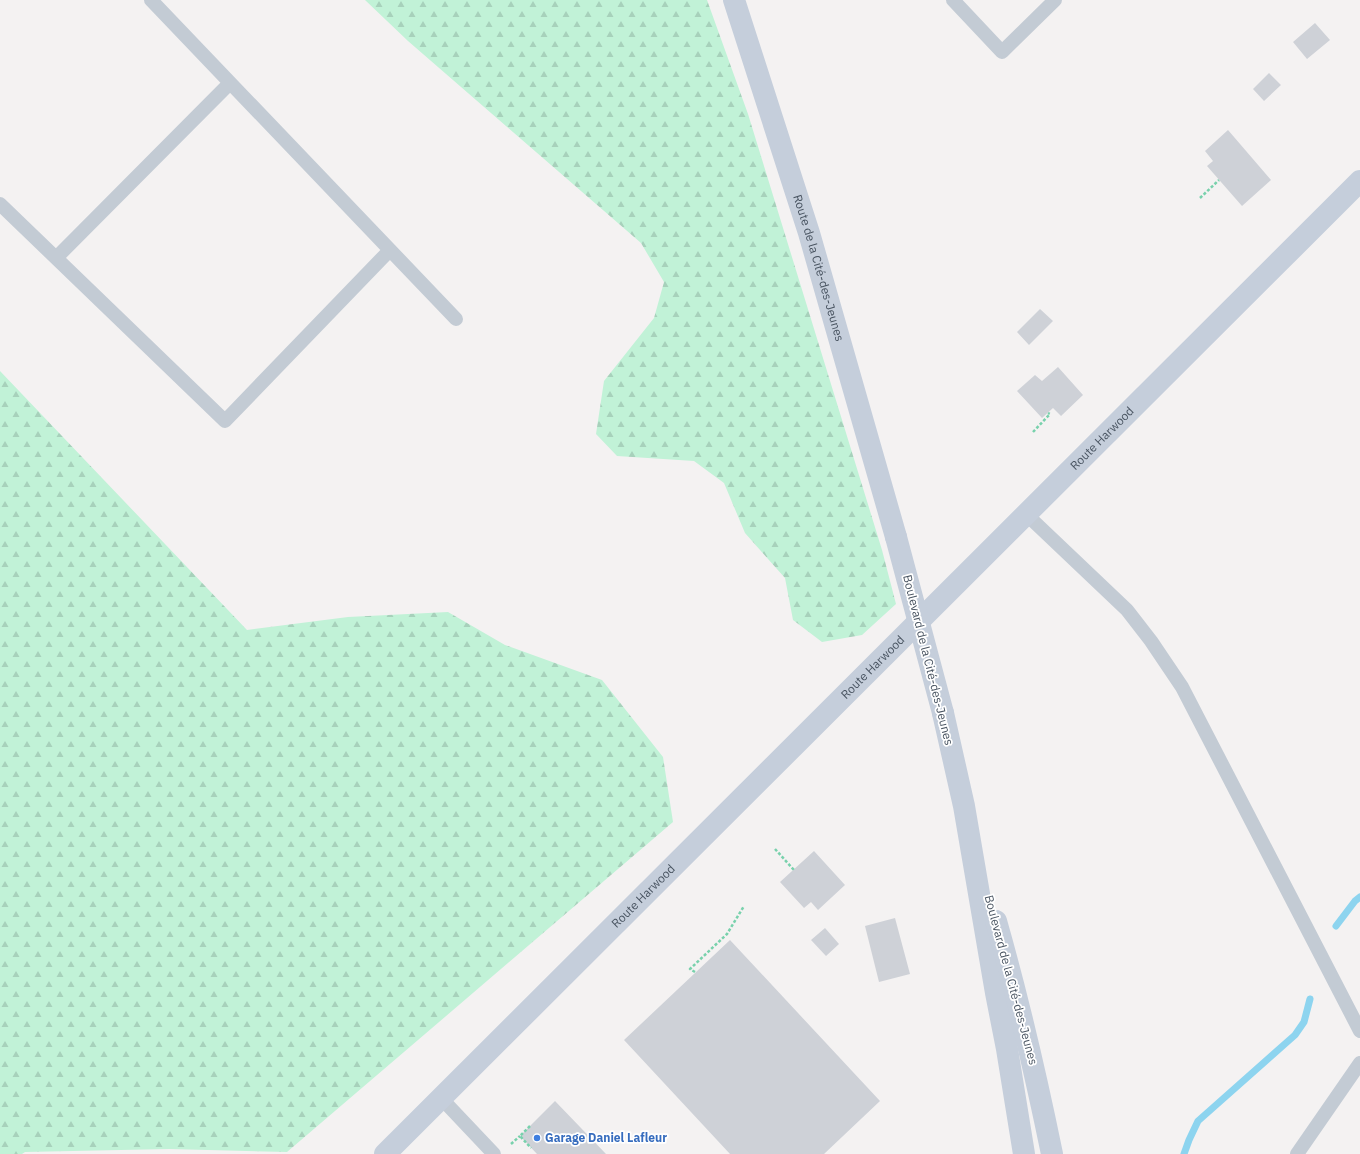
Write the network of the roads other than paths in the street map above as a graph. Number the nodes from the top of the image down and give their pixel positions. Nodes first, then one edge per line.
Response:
1 (151, 0) edge
2 (734, 0) edge
3 (953, 0) edge
4 (1055, 0) edge
5 (230, 83) junction
6 (1360, 181) edge
7 (0, 204) edge
8 (390, 250) junction
9 (56, 258) junction
10 (456, 319) dead end
11 (1027, 515) junction
12 (896, 537) joint
13 (964, 806) junction
14 (1360, 1031) edge
15 (1360, 1063) edge
16 (441, 1098) junction
17 (395, 1151) edge
18 (494, 1154) edge
19 (1024, 1154) edge
20 (1052, 1154) edge
21 (1297, 1154) edge

1 - 5 lane
2 - 12 main road, Route de la Cité-des-Jeunes
3 - 4 lane
5 - 8 lane
5 - 9 lane
6 - 11 main road, Route Harwood
7 - 9 lane
8 - 9 lane
8 - 10 lane
11 - 14 lane
11 - 16 main road, Route Harwood
12 - 13 main road, Boulevard de la Cité-des-Jeunes, bridge
13 - 19 main road, Boulevard de la Cité-des-Jeunes
13 - 20 main road, Boulevard de la Cité-des-Jeunes
15 - 21 lane
16 - 17 main road, Route Harwood
16 - 18 lane

